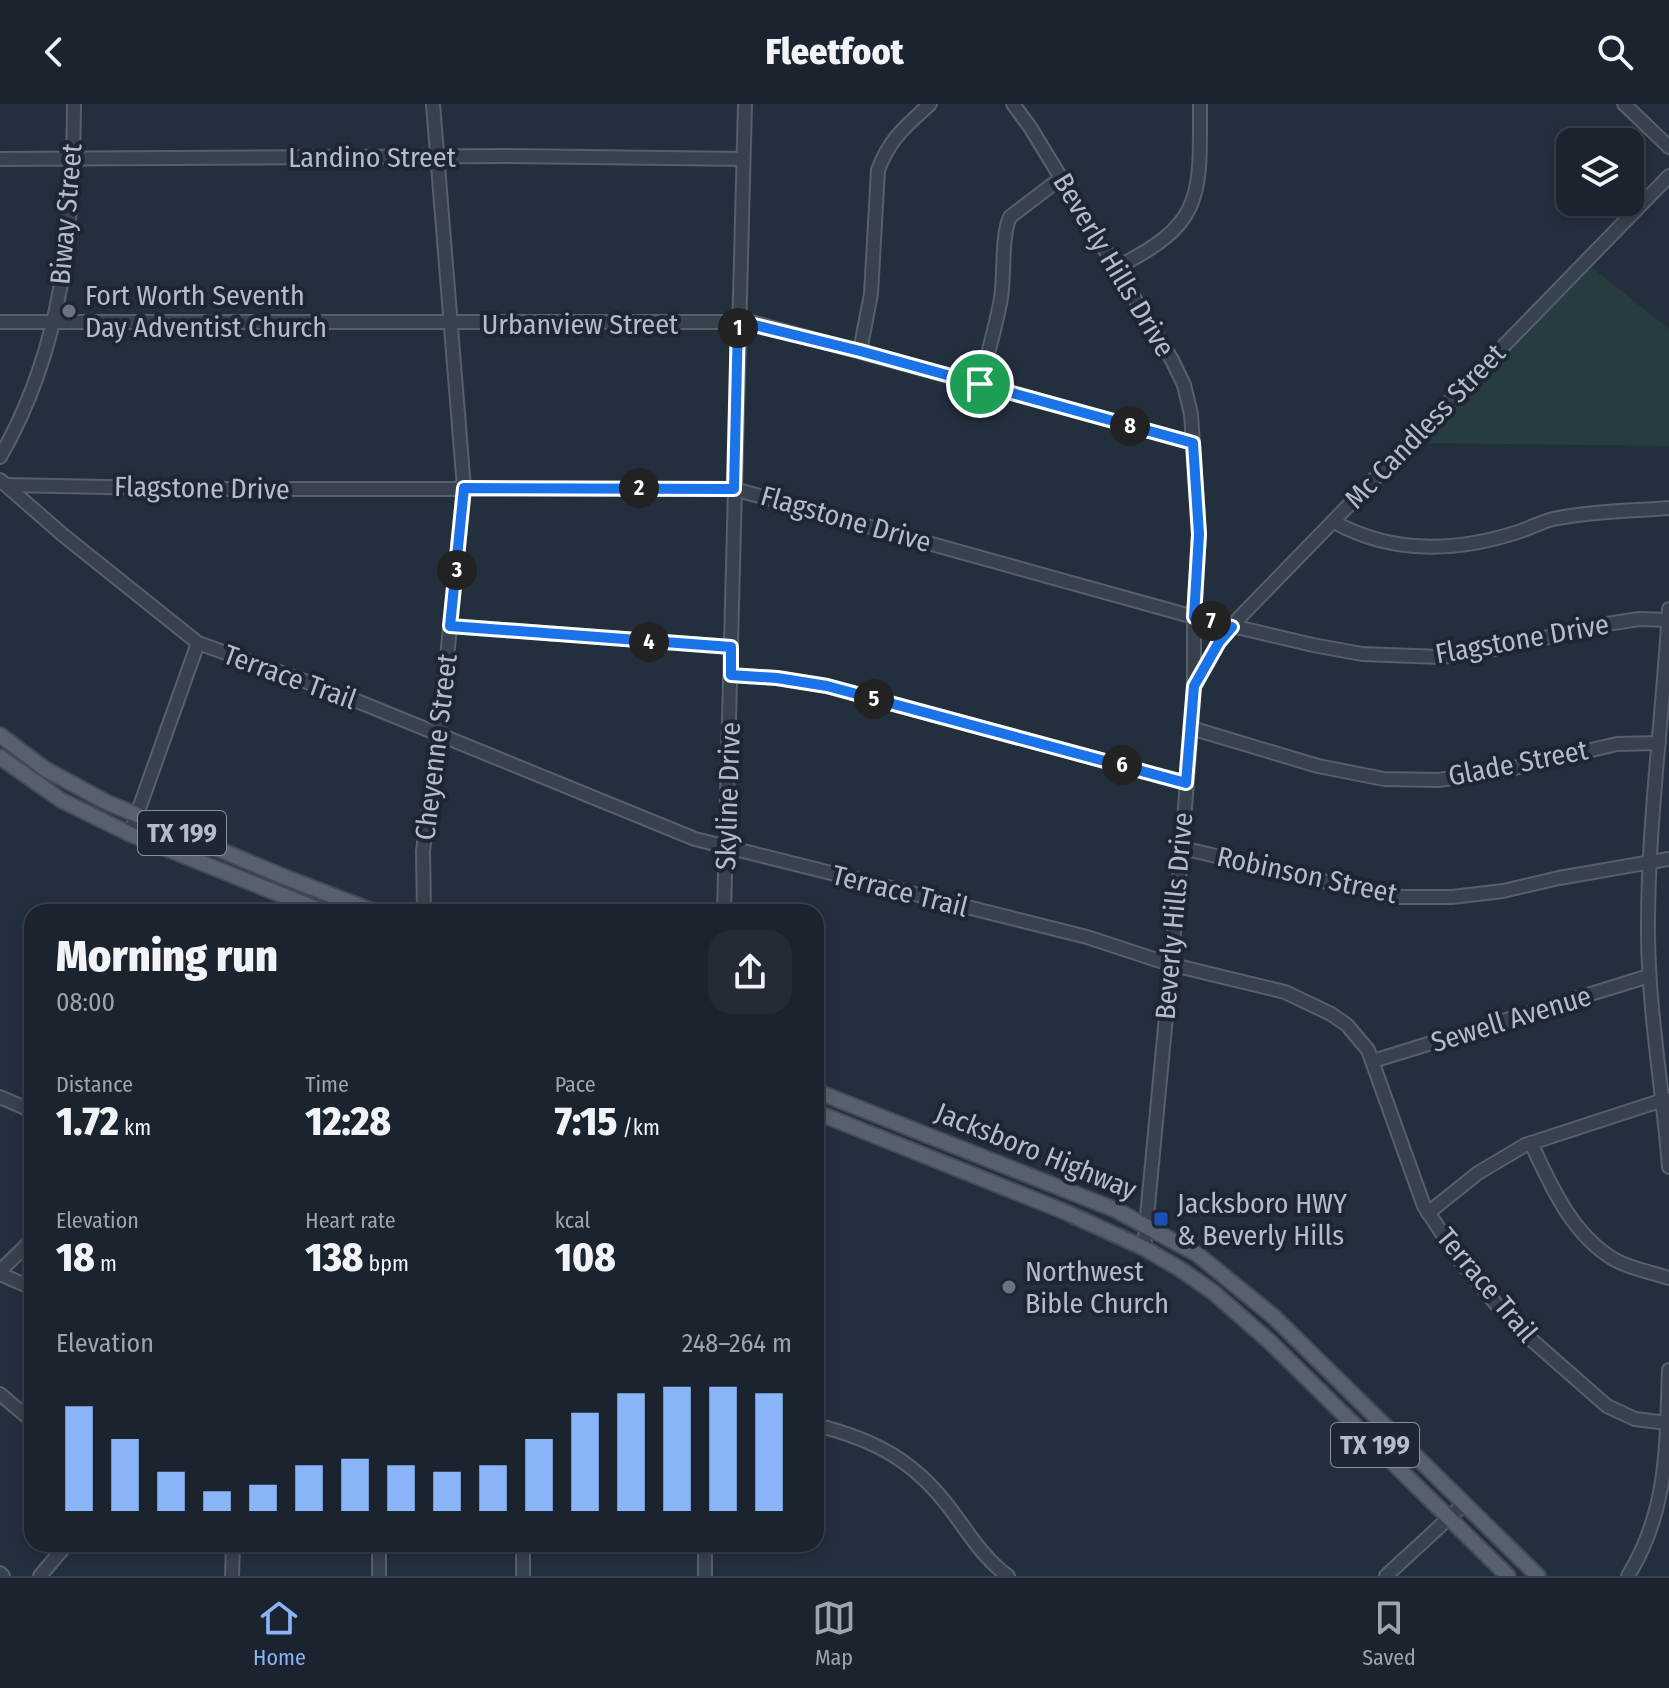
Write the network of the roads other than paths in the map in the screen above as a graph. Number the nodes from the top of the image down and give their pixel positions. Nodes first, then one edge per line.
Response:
1 (74, 104) edge
2 (433, 104) edge
3 (745, 104) edge
4 (930, 104) edge
5 (1013, 104) edge
6 (1200, 104) edge
7 (1624, 104) edge
8 (1669, 147) edge
9 (438, 157) junction
10 (0, 159) edge
11 (74, 159) junction
12 (743, 159) junction
13 (1669, 176) edge
14 (1061, 178) junction
15 (1115, 268) junction
16 (738, 321) junction
17 (0, 322) edge
18 (53, 323) junction
19 (451, 324) junction
20 (860, 351) junction
21 (980, 384) junction
22 (1193, 443) junction
23 (0, 457) edge
24 (3, 482) edge
25 (464, 488) junction
26 (734, 489) junction
27 (1669, 508) edge
28 (1334, 522) junction
29 (1669, 609) edge
30 (1194, 617) junction
31 (1669, 620) edge
32 (450, 626) junction
33 (1232, 627) junction
34 (198, 643) junction
35 (731, 647) junction
36 (731, 675) junction
37 (1194, 686) junction
38 (1191, 728) junction
39 (438, 734) junction
40 (0, 735) edge
41 (1659, 743) junction
42 (0, 757) edge
43 (1186, 783) junction
44 (140, 808) junction
45 (130, 834) junction
46 (727, 847) junction
47 (1182, 848) junction
48 (1669, 859) edge
49 (1651, 860) junction
50 (303, 884) junction
51 (297, 901) junction
52 (304, 904) edge
53 (354, 904) edge
54 (424, 904) edge
55 (724, 904) edge
56 (1169, 964) junction
57 (1649, 976) junction
58 (1373, 1061) junction
59 (824, 1094) edge
60 (0, 1097) edge
61 (1665, 1099) edge
62 (24, 1108) edge
63 (824, 1115) edge
64 (945, 1141) junction
65 (1531, 1143) junction
66 (936, 1161) junction
67 (1669, 1167) edge
68 (1428, 1213) junction
69 (1148, 1225) junction
70 (24, 1248) edge
71 (1144, 1248) junction
72 (0, 1273) edge
73 (1669, 1278) edge
74 (24, 1284) edge
75 (1669, 1370) edge
76 (0, 1394) edge
77 (24, 1414) edge
78 (1667, 1423) junction
79 (824, 1427) edge
80 (1464, 1504) junction
81 (1449, 1518) junction
82 (60, 1552) edge
83 (233, 1552) edge
84 (379, 1552) edge
85 (523, 1552) edge
86 (705, 1552) edge
87 (40, 1576) edge
88 (232, 1576) edge
89 (379, 1576) edge
90 (523, 1576) edge
91 (705, 1576) edge
92 (1008, 1576) edge
93 (1386, 1576) edge
94 (1508, 1576) edge
95 (1538, 1576) edge
96 (1628, 1576) edge

1 - 11 street, Biway Street
2 - 9 street, Cheyenne Street
3 - 12 street, Skyline Drive
4 - 20 street
5 - 14 street, Beverly Hills Drive
6 - 15 street
7 - 8 street
9 - 11 street, Landino Street
9 - 12 street, Landino Street
9 - 19 street, Cheyenne Street
10 - 11 street, Landino Street
11 - 18 street, Biway Street
12 - 16 street, Skyline Drive
13 - 28 street, Mc Candless Street
14 - 15 street, Beverly Hills Drive
14 - 21 street
15 - 22 street, Beverly Hills Drive
16 - 19 street, Urbanview Street
16 - 20 street, Urbanview Street
16 - 26 street, Skyline Drive
17 - 18 street, Urbanview Street
18 - 19 street, Urbanview Street
18 - 23 street, Biway Street
19 - 25 street, Cheyenne Street
20 - 21 street, Urbanview Street
21 - 22 street, Urbanview Street
22 - 30 street, Beverly Hills Drive
24 - 25 street, Flagstone Drive
24 - 34 street, Terrace Trail
25 - 26 street, Flagstone Drive
25 - 32 street, Cheyenne Street
26 - 30 street, Flagstone Drive
26 - 35 street, Skyline Drive
27 - 28 street
28 - 33 street, Mc Candless Street
29 - 31 street
30 - 33 street, Flagstone Drive
30 - 37 street, Beverly Hills Drive
31 - 33 street, Flagstone Drive
31 - 41 street
32 - 35 street
32 - 39 street, Cheyenne Street
33 - 37 street, Mc Candless Street
34 - 39 street, Terrace Trail
34 - 44 street
35 - 36 street, Skyline Drive
36 - 43 street
36 - 46 street, Skyline Drive
37 - 38 street, Beverly Hills Drive
38 - 41 street, Glade Street
38 - 43 street, Beverly Hills Drive
39 - 46 street, Terrace Trail
39 - 54 street, Cheyenne Street
40 - 44 main road, TX 199
41 - 49 street
42 - 45 main road, TX 199
43 - 47 street, Beverly Hills Drive
44 - 45 street
44 - 50 main road, TX 199
45 - 51 main road, TX 199
46 - 55 street, Skyline Drive
46 - 56 street, Terrace Trail
47 - 49 street, Robinson Street
47 - 56 street, Beverly Hills Drive
48 - 49 street, Robinson Street
49 - 57 street
50 - 51 main road
50 - 53 main road, TX 199
51 - 52 main road, TX 199
56 - 58 street, Terrace Trail
56 - 69 street, Beverly Hills Drive
57 - 58 street, Sewell Avenue
57 - 61 street
58 - 68 street, Terrace Trail
59 - 64 main road, Jacksboro Highway / TX 199
60 - 62 street
61 - 65 street
61 - 67 street
63 - 66 main road, Jacksboro Highway / TX 199
64 - 66 main road
64 - 69 main road, Jacksboro Highway / TX 199
65 - 68 street
65 - 73 street
66 - 71 main road, Jacksboro Highway / TX 199
68 - 78 street, Terrace Trail
69 - 71 street, Beverly Hills Drive
69 - 80 main road, Jacksboro Highway / TX 199
70 - 72 street
71 - 81 main road, Jacksboro Highway / TX 199
72 - 74 street
75 - 78 street
76 - 77 street
78 - 96 street
79 - 92 street
80 - 81 street
80 - 95 main road, Jacksboro Highway / TX 199
81 - 93 street
81 - 94 main road, Jacksboro Highway / TX 199
82 - 87 street
83 - 88 street
84 - 89 street
85 - 90 street
86 - 91 street

